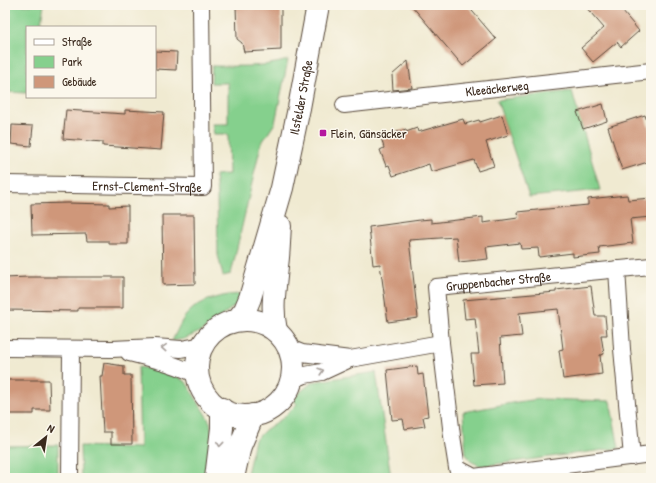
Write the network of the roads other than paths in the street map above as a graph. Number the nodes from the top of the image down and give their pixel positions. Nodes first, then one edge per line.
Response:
1 (201, 5) edge
2 (318, 5) edge
3 (651, 72) edge
4 (344, 105) dead end
5 (5, 184) edge
6 (282, 188) junction
7 (651, 266) edge
8 (616, 270) junction
9 (238, 320) junction
10 (276, 331) junction
11 (441, 343) junction
12 (203, 346) junction
13 (5, 348) edge
14 (289, 348) junction
15 (71, 349) junction
16 (112, 349) junction
17 (350, 359) junction
18 (198, 376) junction
19 (292, 381) junction
20 (222, 409) junction
21 (253, 415) junction
22 (651, 454) edge
23 (632, 457) junction
24 (70, 478) edge
25 (216, 478) edge
26 (232, 478) edge

1 - 5 street, Ernst-Clement-Straße
2 - 6 main road, Ilsfelder Straße
3 - 4 street, Kleeäckerweg
6 - 9 main road, Ilsfelder Straße
6 - 10 main road, Ilsfelder Straße
7 - 8 street, Gruppenbacher Straße
8 - 11 street, Gruppenbacher Straße
8 - 23 street
9 - 10 main road, Ilsfelder Straße
9 - 12 main road, Ilsfelder Straße
10 - 14 main road, Ilsfelder Straße
11 - 17 street
11 - 23 street, Gruppenbacher Straße
12 -> 16 street
12 - 18 main road, Ilsfelder Straße
13 - 15 street
14 - 17 street
14 - 19 main road, Ilsfelder Straße
15 - 16 street
15 - 24 street
16 - 18 street
19 -> 17 street
18 - 20 main road, Ilsfelder Straße
19 - 21 main road, Ilsfelder Straße
20 - 21 main road, Ilsfelder Straße
20 -> 25 main road
21 - 26 main road
22 - 23 street, Gruppenbacher Straße

